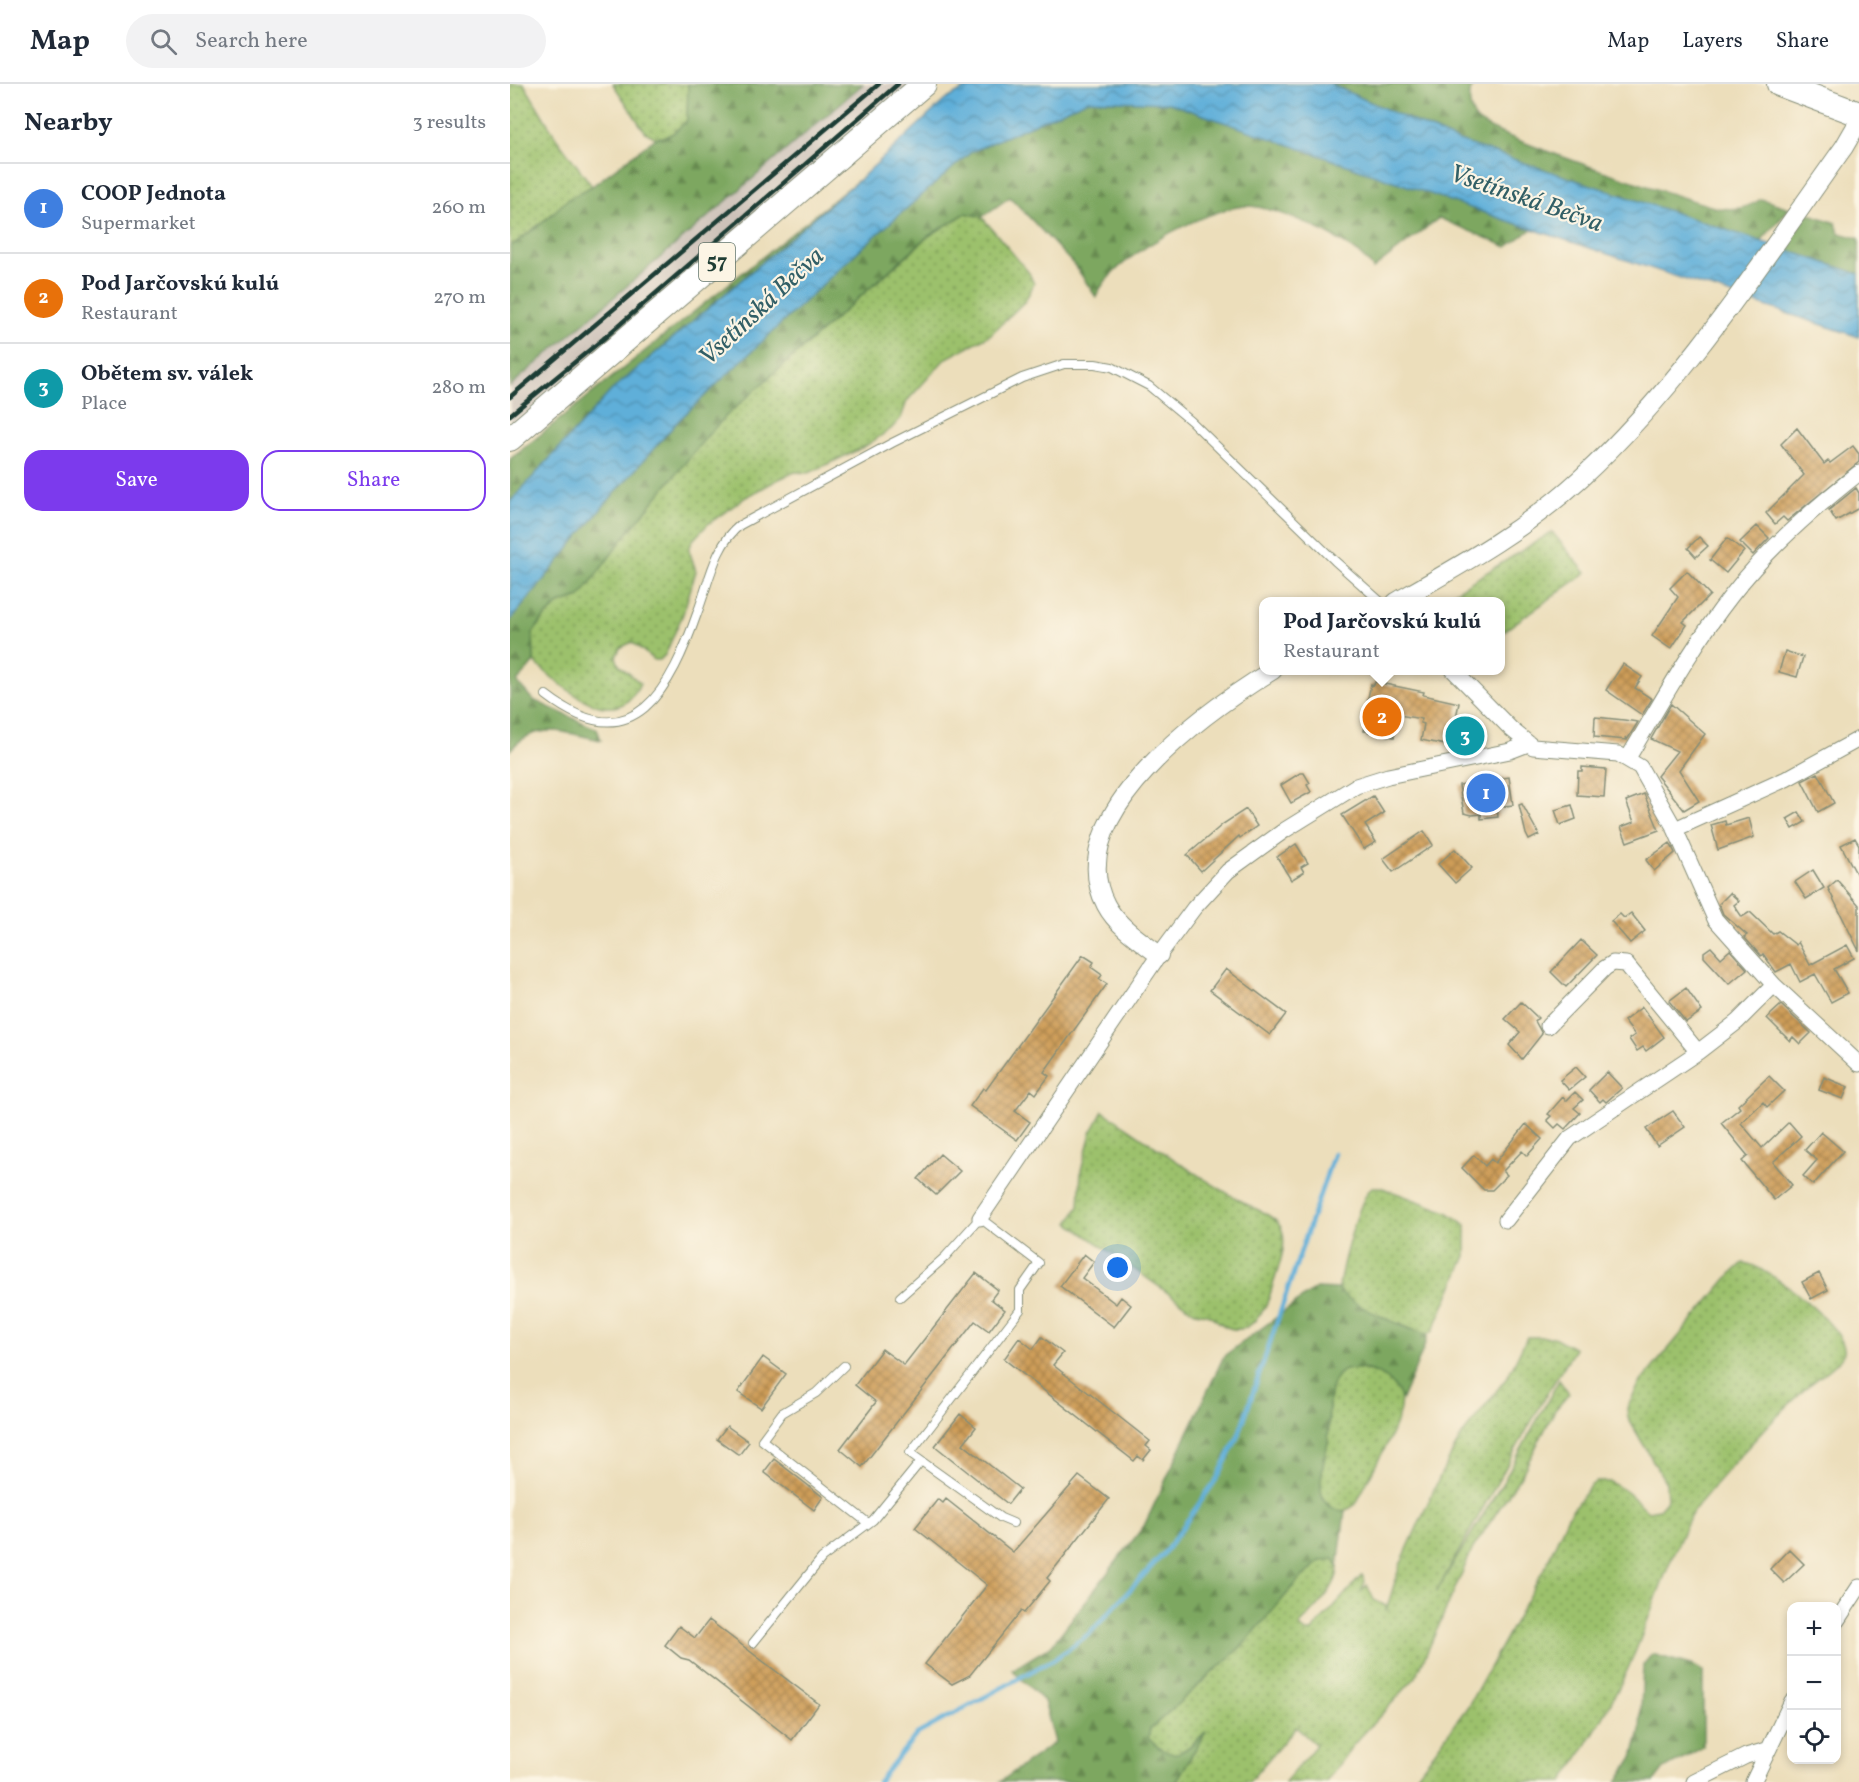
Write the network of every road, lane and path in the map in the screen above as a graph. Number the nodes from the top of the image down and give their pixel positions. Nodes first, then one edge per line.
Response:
1 (924, 84) edge
2 (1779, 84) edge
3 (1859, 114) edge
4 (1859, 121) edge
5 (510, 439) edge
6 (1859, 473) edge
7 (1376, 597) edge
8 (1405, 597) edge
9 (1267, 675) edge
10 (1458, 675) edge
11 (546, 695) dead end
12 (1859, 739) edge
13 (1528, 744) junction
14 (1628, 758) junction
15 (1675, 829) junction
16 (1159, 955) junction
17 (1774, 985) junction
18 (1548, 1026) dead end
19 (1698, 1052) junction
20 (1859, 1064) edge
21 (980, 1218) junction
22 (1506, 1220) dead end
23 (900, 1297) dead end
24 (844, 1366) dead end
25 (921, 1461) junction
26 (868, 1523) junction
27 (1013, 1524) dead end
28 (1859, 1587) edge
29 (1841, 1614) edge
30 (753, 1643) dead end
31 (1787, 1709) edge
32 (1767, 1750) junction
33 (1694, 1782) edge
34 (1754, 1782) edge

1 - 5 main road, 57
2 - 3 main road
4 - 8 street
6 - 14 street
7 - 11 lane
9 - 16 street
10 - 13 street
12 - 15 street
13 - 14 street
13 - 16 street
14 - 15 street
15 - 17 street
16 - 21 street
17 - 19 street
17 - 20 street
18 - 19 street
19 - 22 street
21 - 23 lane
21 - 25 lane
24 - 26 lane
25 - 26 lane
25 - 27 lane
26 - 30 lane
28 - 29 street
31 - 32 street
32 - 33 street
32 - 34 street

